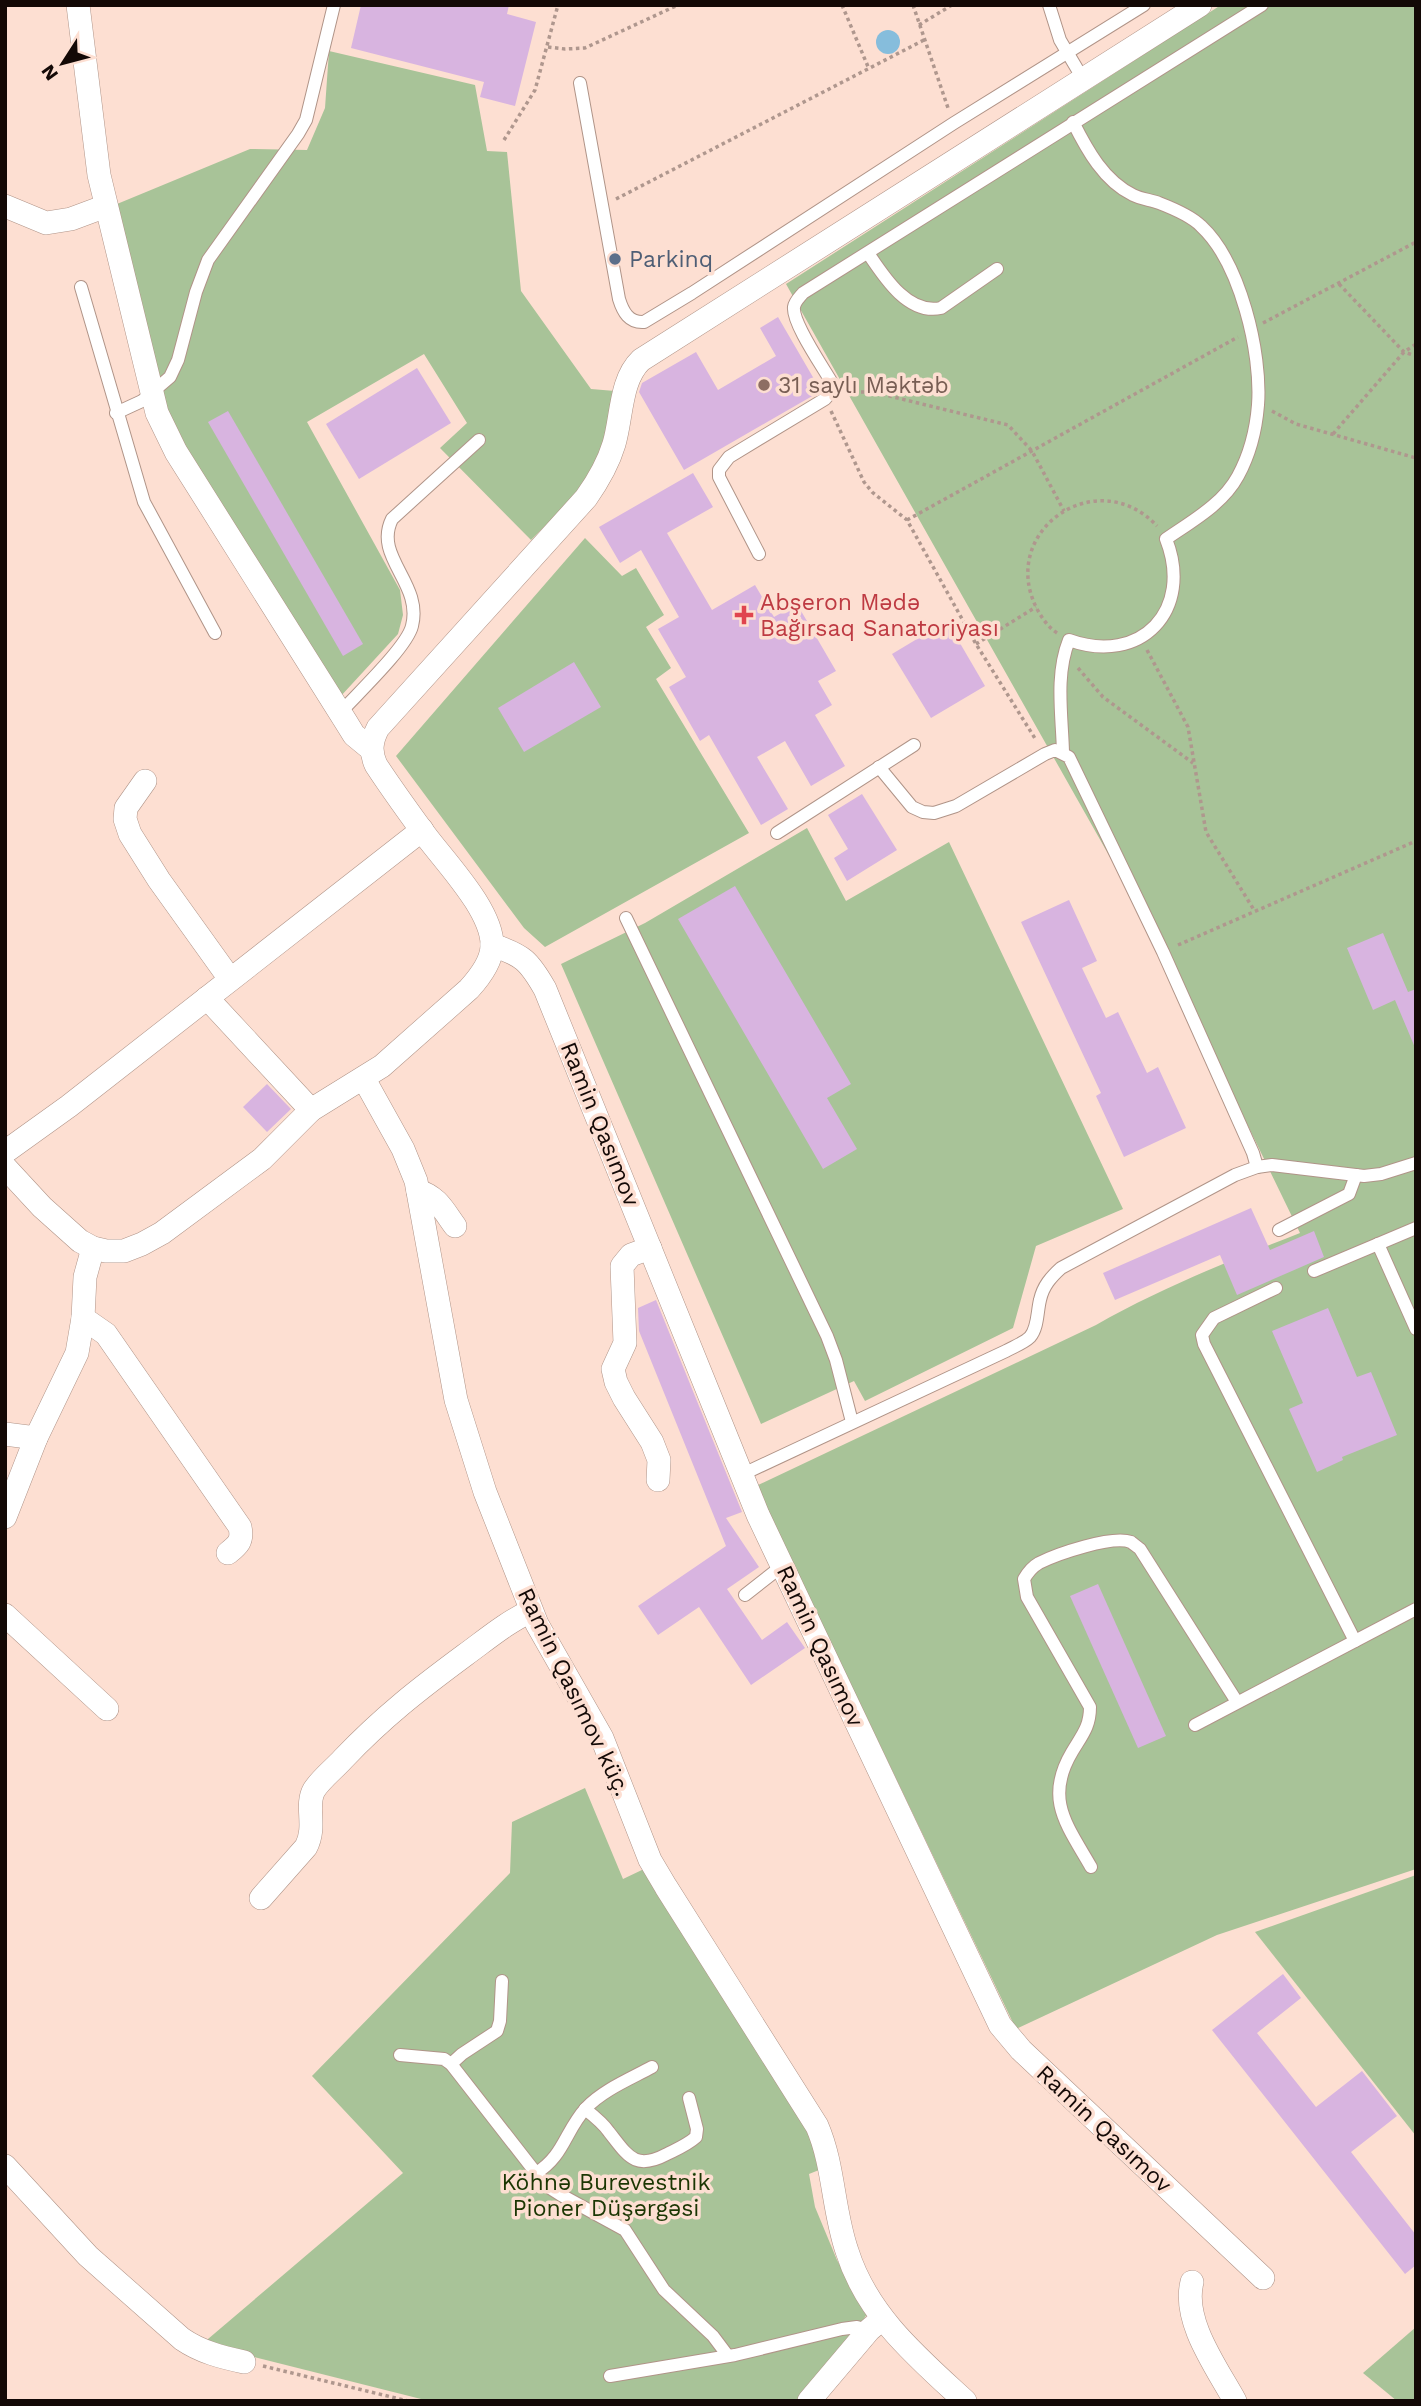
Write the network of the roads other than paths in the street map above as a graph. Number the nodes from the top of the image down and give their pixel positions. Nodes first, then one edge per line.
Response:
1 (78, 5) edge
2 (334, 5) edge
3 (1049, 5) edge
4 (1144, 5) edge
5 (1200, 5) edge
6 (1262, 5) edge
7 (1067, 54) junction
8 (1083, 79) junction
9 (580, 83) dead end
10 (1073, 122) junction
11 (5, 206) edge
12 (107, 206) junction
13 (868, 253) junction
14 (996, 269) dead end
15 (80, 287) dead end
16 (153, 393) junction
17 (116, 413) junction
18 (479, 440) dead end
19 (759, 554) dead end
20 (215, 633) dead end
21 (340, 713) junction
22 (914, 745) dead end
23 (372, 749) junction
24 (1063, 752) junction
25 (879, 767) junction
26 (145, 781) dead end
27 (422, 831) junction
28 (777, 833) dead end
29 (626, 918) dead end
30 (492, 945) junction
31 (230, 979) junction
32 (207, 998) junction
33 (364, 1079) junction
34 (311, 1110) junction
35 (5, 1152) edge
36 (1416, 1163) edge
37 (5, 1167) edge
38 (1257, 1167) junction
39 (1356, 1175) junction
40 (418, 1191) junction
41 (455, 1226) dead end
42 (1416, 1228) edge
43 (1279, 1230) dead end
44 (1378, 1244) junction
45 (93, 1248) junction
46 (650, 1248) junction
47 (1314, 1271) dead end
48 (1276, 1288) dead end
49 (83, 1318) junction
50 (1416, 1329) edge
51 (852, 1422) junction
52 (5, 1434) edge
53 (36, 1438) junction
54 (741, 1475) junction
55 (658, 1480) dead end
56 (5, 1517) edge
57 (228, 1553) dead end
58 (782, 1566) junction
59 (745, 1595) dead end
60 (1416, 1609) edge
61 (531, 1611) junction
62 (5, 1615) edge
63 (1355, 1641) junction
64 (1237, 1702) junction
65 (107, 1709) dead end
66 (1195, 1725) dead end
67 (1091, 1867) dead end
68 (261, 1898) dead end
69 (502, 1981) dead end
70 (400, 2056) dead end
71 (451, 2064) junction
72 (652, 2067) dead end
73 (689, 2098) dead end
74 (585, 2109) junction
75 (5, 2166) edge
76 (536, 2173) junction
77 (1263, 2278) dead end
78 (1192, 2282) dead end
79 (876, 2324) junction
80 (728, 2356) junction
81 (244, 2362) road end
82 (610, 2376) dead end
83 (809, 2401) edge
84 (965, 2401) edge
85 (1235, 2401) edge

1 - 12 street
2 - 16 lane
3 - 7 lane
4 - 7 lane
5 - 8 street
6 - 10 lane
7 - 8 lane
7 - 9 lane
8 - 23 street
10 - 13 lane
10 - 24 lane
11 - 12 street
12 - 16 street
13 - 14 lane
13 - 19 lane
15 - 17 lane
16 - 17 lane
16 - 21 street
17 - 20 lane
18 - 21 lane
21 - 23 street
22 - 25 lane
23 - 27 street
24 - 25 lane
24 - 38 lane
25 - 28 lane
26 - 31 street
27 - 30 street
27 - 31 street
29 - 51 lane
30 - 33 street
30 - 46 street, Ramin Qasımov
31 - 32 street
32 - 34 street
32 - 35 street
33 - 34 street
33 - 40 street, Ramin Qasımov küç.
34 - 45 street
36 - 39 lane
37 - 45 street
38 - 39 lane
38 - 51 lane
39 - 43 lane
40 - 41 street
40 - 61 street, Ramin Qasımov küç.
42 - 44 lane
44 - 47 lane
44 - 50 lane
45 - 49 street
46 - 54 street, Ramin Qasımov
46 - 55 street
48 - 63 lane
49 - 53 street
49 - 57 street
51 - 54 lane
52 - 53 street
53 - 56 street
54 - 58 street, Ramin Qasımov
58 - 59 lane
58 - 77 street, Ramin Qasımov
60 - 63 lane
61 - 68 street
61 - 79 street, Ramin Qasımov küç.
62 - 65 street
63 - 64 lane
64 - 66 lane
64 - 67 lane
69 - 71 lane
70 - 71 lane
71 - 76 lane
72 - 74 lane
73 - 74 lane
74 - 76 lane
75 - 81 street
76 - 80 lane
78 - 85 street
79 - 80 lane
79 - 83 street
79 - 84 street, Ramin Qasımov küç.
80 - 82 lane

